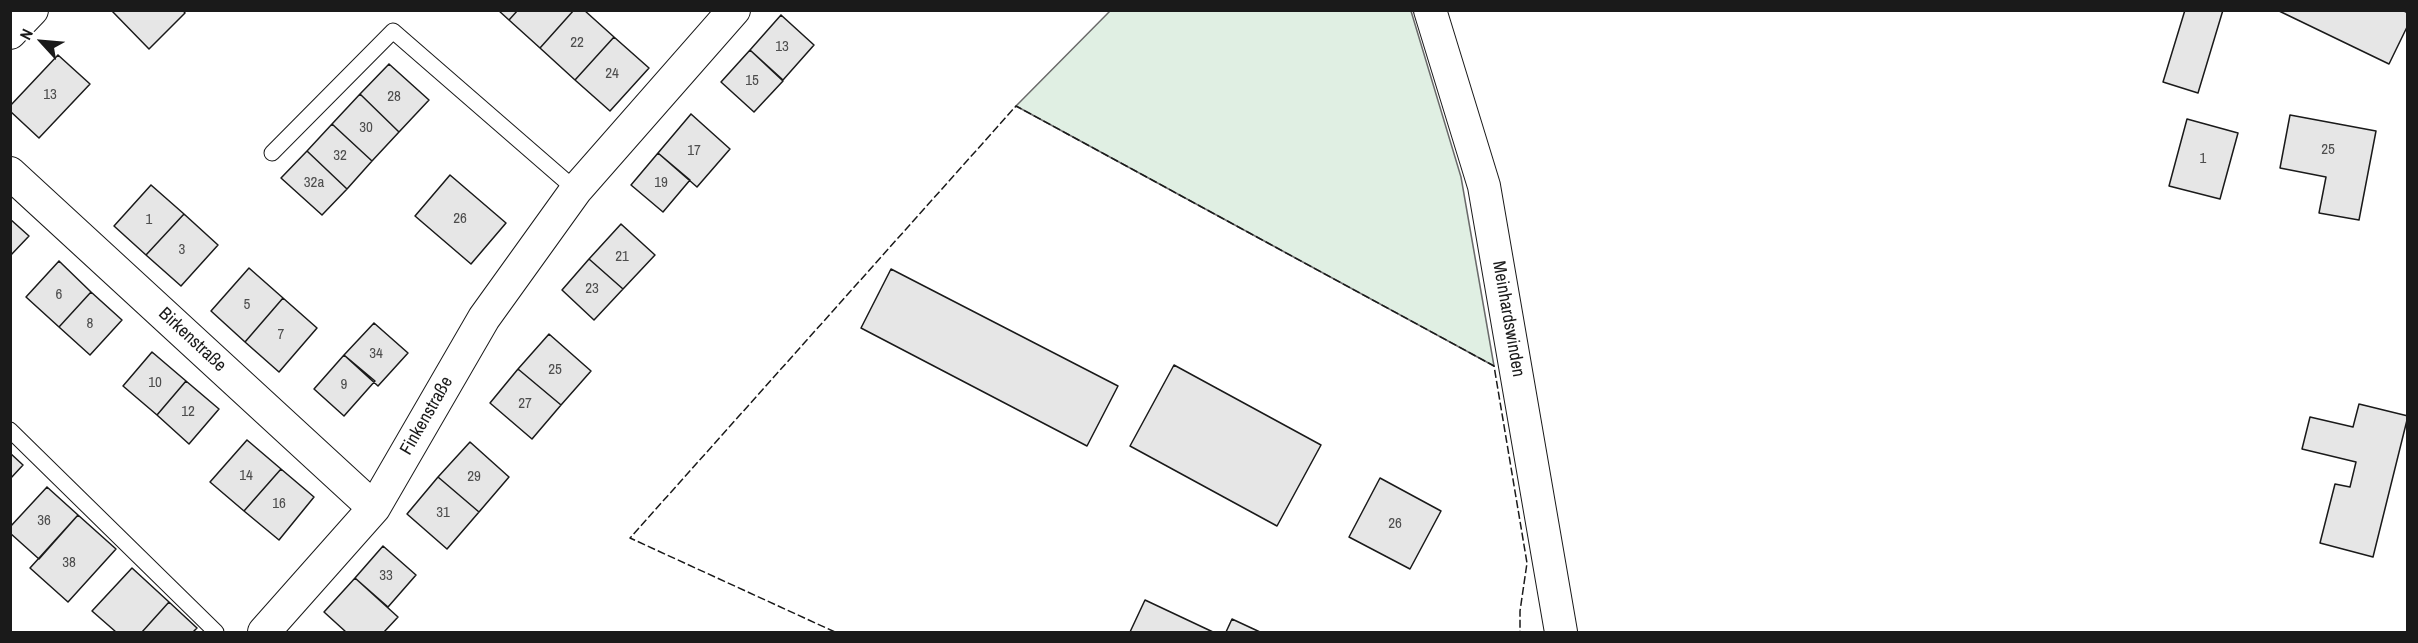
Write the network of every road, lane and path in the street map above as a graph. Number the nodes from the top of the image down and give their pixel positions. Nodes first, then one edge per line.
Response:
1 (32, 10) edge
2 (734, 10) edge
3 (1430, 10) edge
4 (10, 33) edge
5 (272, 153) dead end
6 (10, 173) edge
7 (576, 190) junction
8 (10, 430) edge
9 (374, 507) junction
10 (216, 633) edge
11 (264, 633) edge
12 (1561, 633) edge

1 - 4 street
2 - 7 street, Finkenstraße
3 - 12 street, Meinhardswinden
5 - 7 lane
6 - 9 street, Birkenstraße
7 - 9 street, Finkenstraße
8 - 10 lane
9 - 11 street, Finkenstraße

